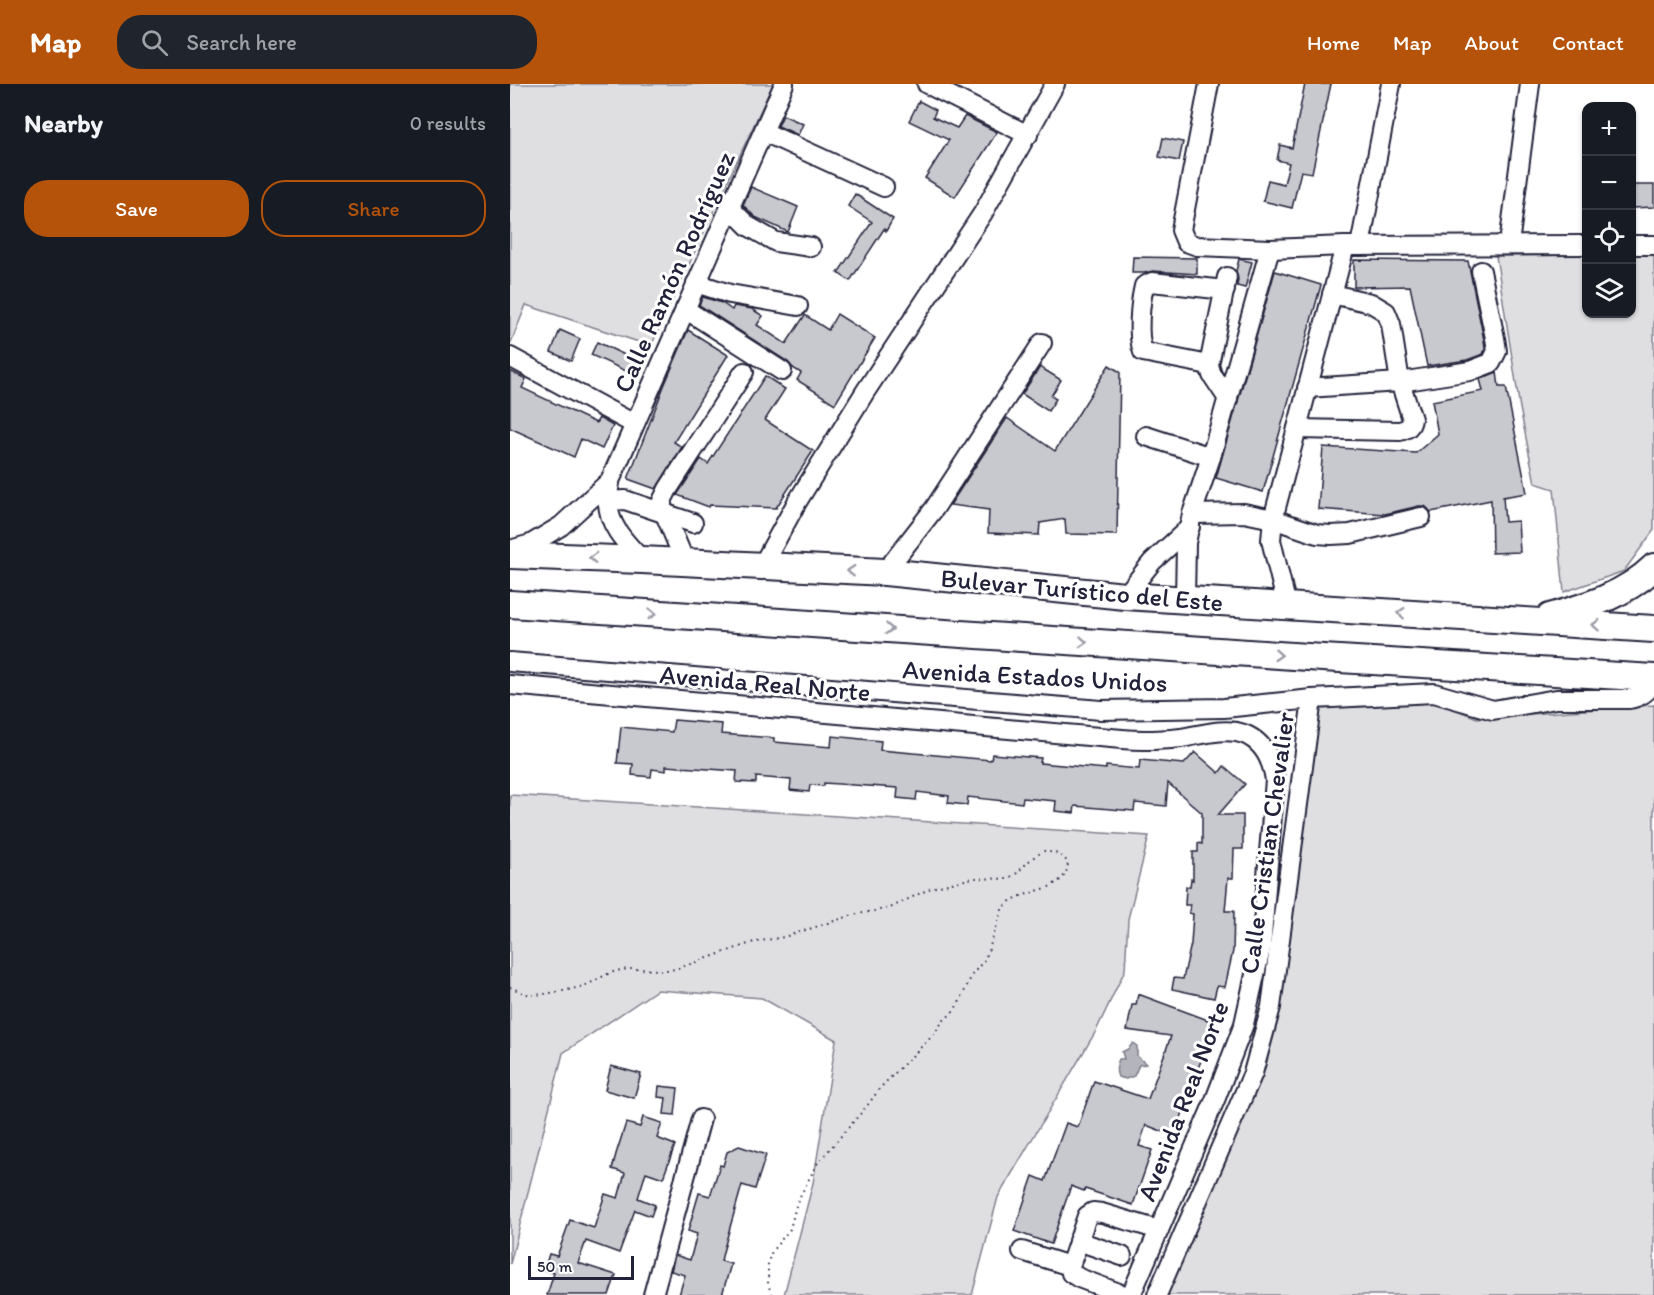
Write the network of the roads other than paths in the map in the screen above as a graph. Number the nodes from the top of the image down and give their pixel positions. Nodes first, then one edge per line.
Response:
1 (784, 84) edge
2 (927, 84) edge
3 (1055, 84) edge
4 (1209, 84) edge
5 (1391, 84) edge
6 (1530, 84) edge
7 (764, 132) junction
8 (1028, 135) junction
9 (884, 188) dead end
10 (730, 208) junction
11 (1509, 244) junction
12 (1582, 245) edge
13 (1636, 245) edge
14 (1654, 245) edge
15 (1352, 246) junction
16 (811, 248) dead end
17 (1270, 249) junction
18 (1481, 271) dead end
19 (696, 283) junction
20 (1332, 294) junction
21 (798, 306) dead end
22 (685, 309) junction
23 (1042, 343) dead end
24 (510, 357) edge
25 (1209, 365) junction
26 (782, 371) dead end
27 (744, 372) dead end
28 (1400, 382) junction
29 (1307, 388) junction
30 (1228, 399) junction
31 (634, 424) junction
32 (1297, 429) junction
33 (1146, 436) dead end
34 (1211, 457) junction
35 (610, 481) junction
36 (608, 501) junction
37 (664, 512) junction
38 (1421, 517) dead end
39 (1273, 519) junction
40 (1191, 520) junction
41 (693, 523) dead end
42 (510, 552) edge
43 (642, 560) junction
44 (685, 562) junction
45 (762, 566) junction
46 (1654, 567) edge
47 (885, 572) junction
48 (1125, 596) junction
49 (1185, 600) junction
50 (510, 604) edge
51 (1287, 606) junction
52 (1532, 622) junction
53 (1654, 629) edge
54 (510, 662) edge
55 (1654, 680) edge
56 (510, 685) edge
57 (1312, 699) junction
58 (701, 1119) dead end
59 (1159, 1230) junction
60 (1078, 1240) junction
61 (1023, 1251) dead end
62 (1122, 1256) dead end
63 (1070, 1266) junction
64 (653, 1295) edge
65 (1124, 1295) edge
66 (1131, 1295) edge
67 (1157, 1295) edge

1 - 7 street, Calle Ramón Rodríguez
2 - 8 street
3 - 8 street
4 - 17 street
5 - 15 street
6 - 11 street
7 - 9 street
7 - 10 street, Calle Ramón Rodríguez
8 - 45 street
10 - 16 street
10 - 19 street, Calle Ramón Rodríguez
11 - 12 street
11 - 15 street
13 - 14 street
15 - 17 street
15 - 20 street
17 - 30 street
18 - 28 street
19 - 21 street
19 - 22 street, Calle Ramón Rodríguez
20 - 28 street
20 - 29 street
22 - 26 street
22 - 31 street, Calle Ramón Rodríguez
23 - 47 street
24 - 31 street
25 - 25 street
25 - 30 street
27 - 37 street
28 - 29 street
28 - 32 street
29 - 32 street
30 - 34 street
31 - 35 street, Calle Ramón Rodríguez
32 - 39 street
33 - 34 street
34 - 40 street
35 - 36 street
35 - 42 street
36 - 37 street
36 - 43 street
37 - 41 street
37 - 44 street
38 - 39 street
39 - 40 street
39 - 51 street
40 - 48 street
40 - 49 street
43 -> 42 highway, Bulevar Turístico del Este
43 - 44 highway, Bulevar Turístico del Este
44 - 45 highway, Bulevar Turístico del Este
47 -> 45 highway, Bulevar Turístico del Este
46 - 52 highway
47 - 48 highway, Bulevar Turístico del Este
48 - 49 highway, Bulevar Turístico del Este
49 - 51 highway, Bulevar Turístico del Este
50 -> 55 highway, Bulevar Turístico del Este
52 -> 51 highway, Bulevar Turístico del Este
53 -> 52 highway, Bulevar Turístico del Este
54 - 57 street, Avenida Estados Unidos
55 - 57 street, Avenida Estados Unidos
56 - 59 street, Avenida Real Norte
57 - 67 street, Calle Cristian Chevalier
58 - 64 street
59 - 60 street
59 - 66 street, Avenida Real Norte
60 - 62 street
60 - 63 street
61 - 63 street
63 - 65 street

